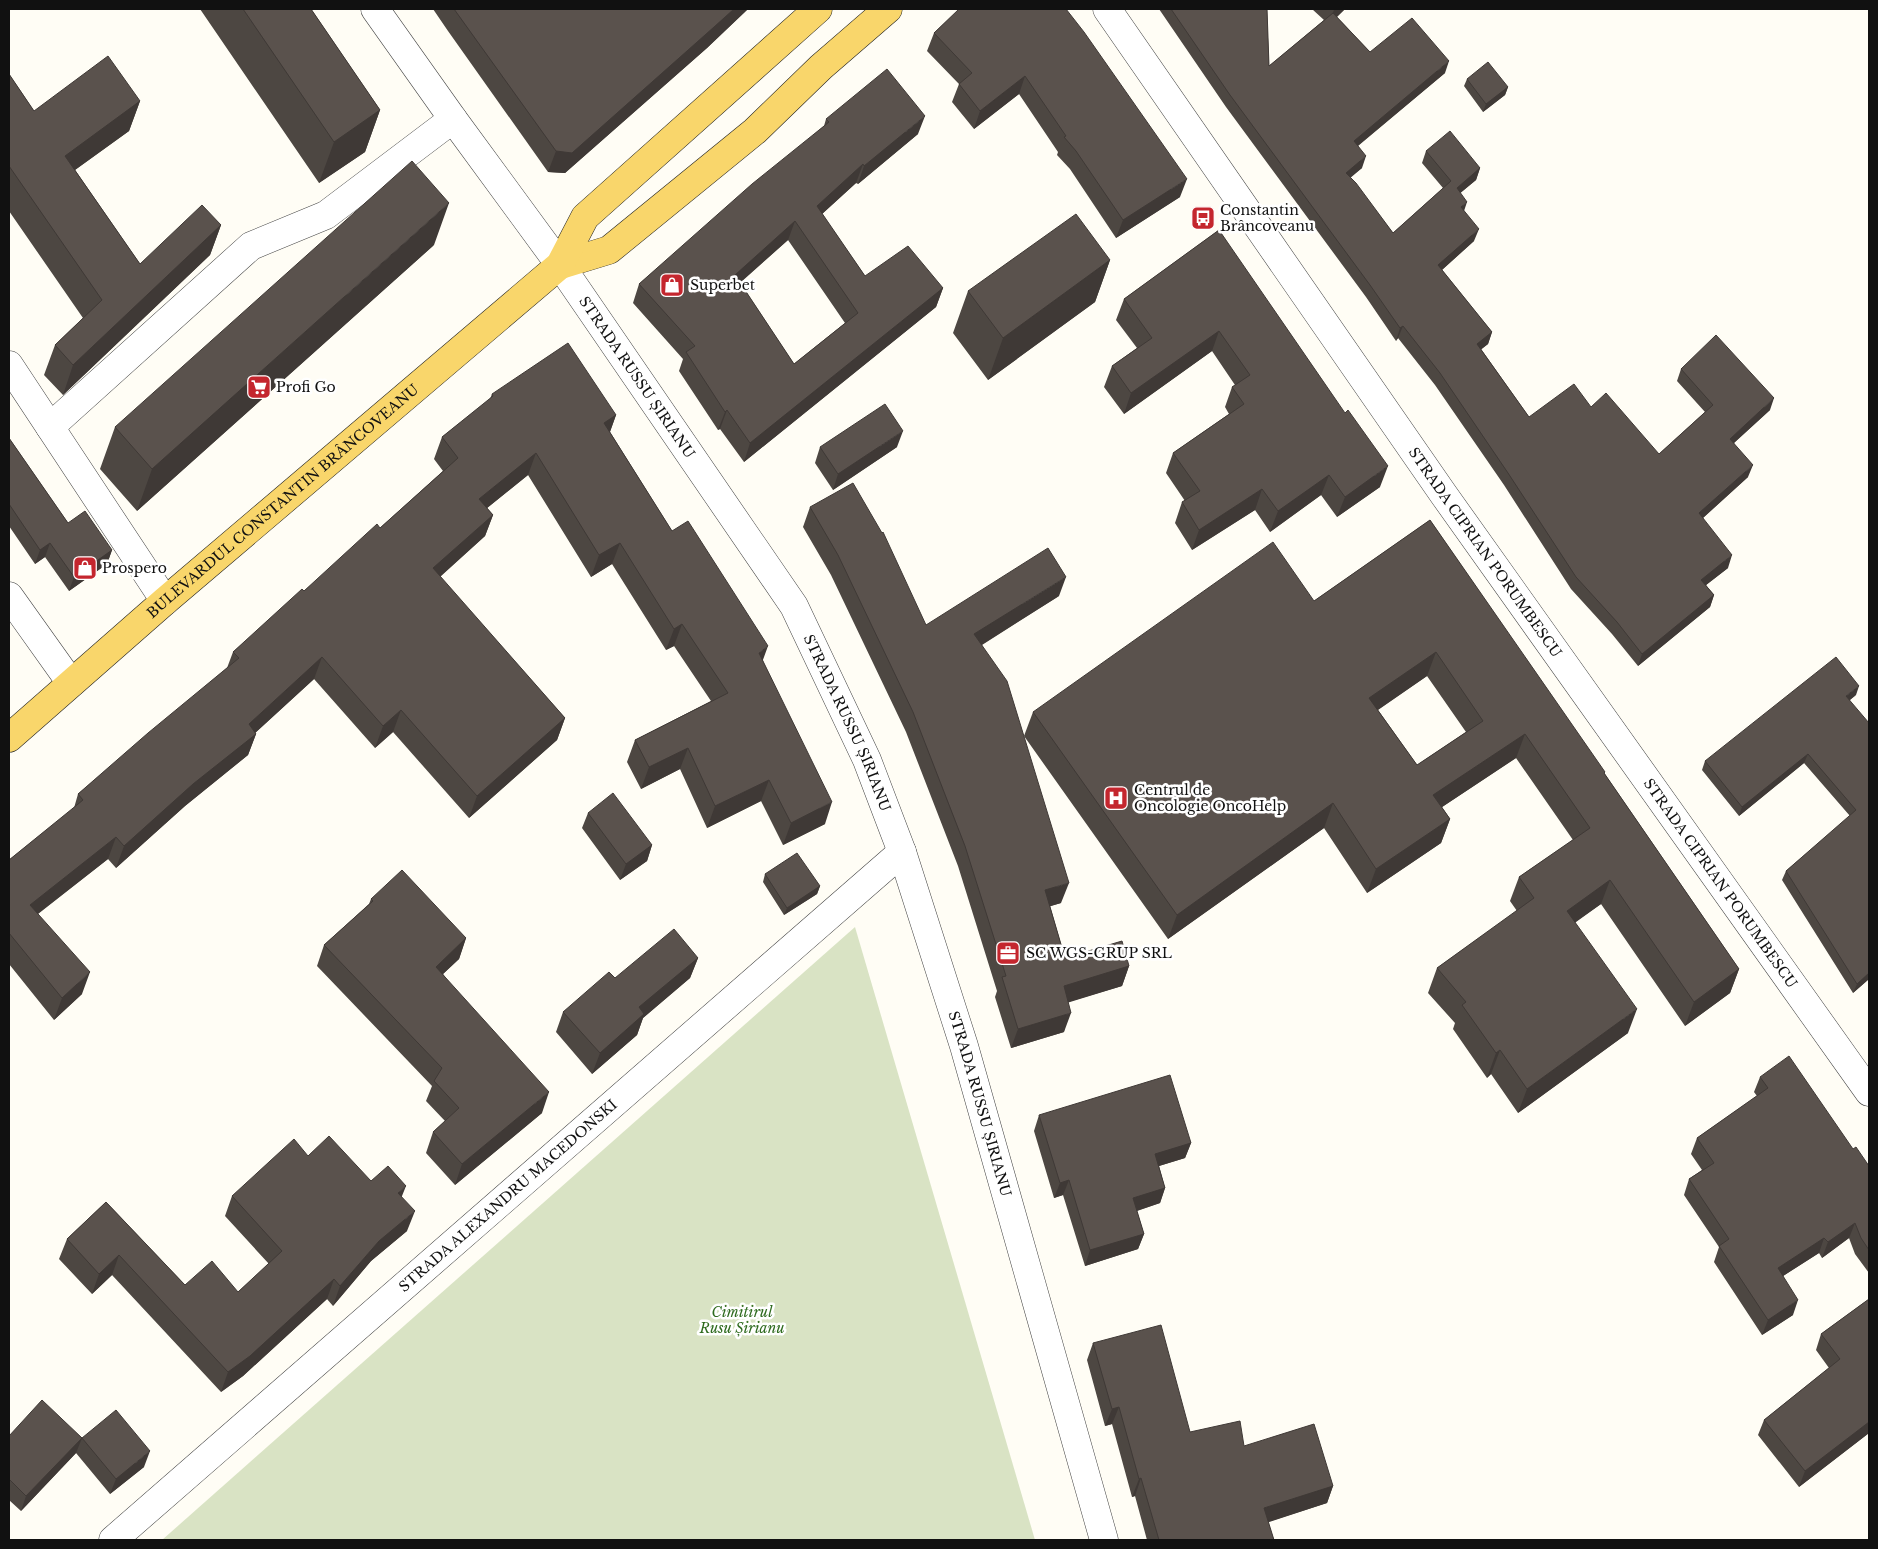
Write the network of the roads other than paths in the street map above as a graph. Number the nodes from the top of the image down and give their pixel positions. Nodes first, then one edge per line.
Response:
1 (376, 9) edge
2 (818, 9) edge
3 (888, 9) edge
4 (1107, 9) edge
5 (453, 119) junction
6 (560, 264) junction
7 (9, 365) edge
8 (50, 427) junction
9 (9, 596) edge
10 (165, 601) junction
11 (71, 683) junction
12 (9, 738) edge
13 (902, 852) junction
14 (1869, 1092) edge
15 (114, 1540) edge
16 (1104, 1540) edge

1 - 5 street, STRADA RUSSU ȘIRIANU
2 - 6 main road, BULEVARDUL CONSTANTIN BRÂNCOVEANU
3 - 6 main road, BULEVARDUL CONSTANTIN BRÂNCOVEANU
4 - 14 street, STRADA CIPRIAN PORUMBESCU
5 - 6 street, STRADA RUSSU ȘIRIANU
5 - 8 street
6 - 10 main road, BULEVARDUL CONSTANTIN BRÂNCOVEANU
6 - 13 street, STRADA RUSSU ȘIRIANU
7 - 8 street
8 - 10 street
9 - 11 street
10 - 11 main road, BULEVARDUL CONSTANTIN BRÂNCOVEANU
11 - 12 main road, BULEVARDUL CONSTANTIN BRÂNCOVEANU
13 - 15 street, STRADA ALEXANDRU MACEDONSKI
13 - 16 street, STRADA RUSSU ȘIRIANU

